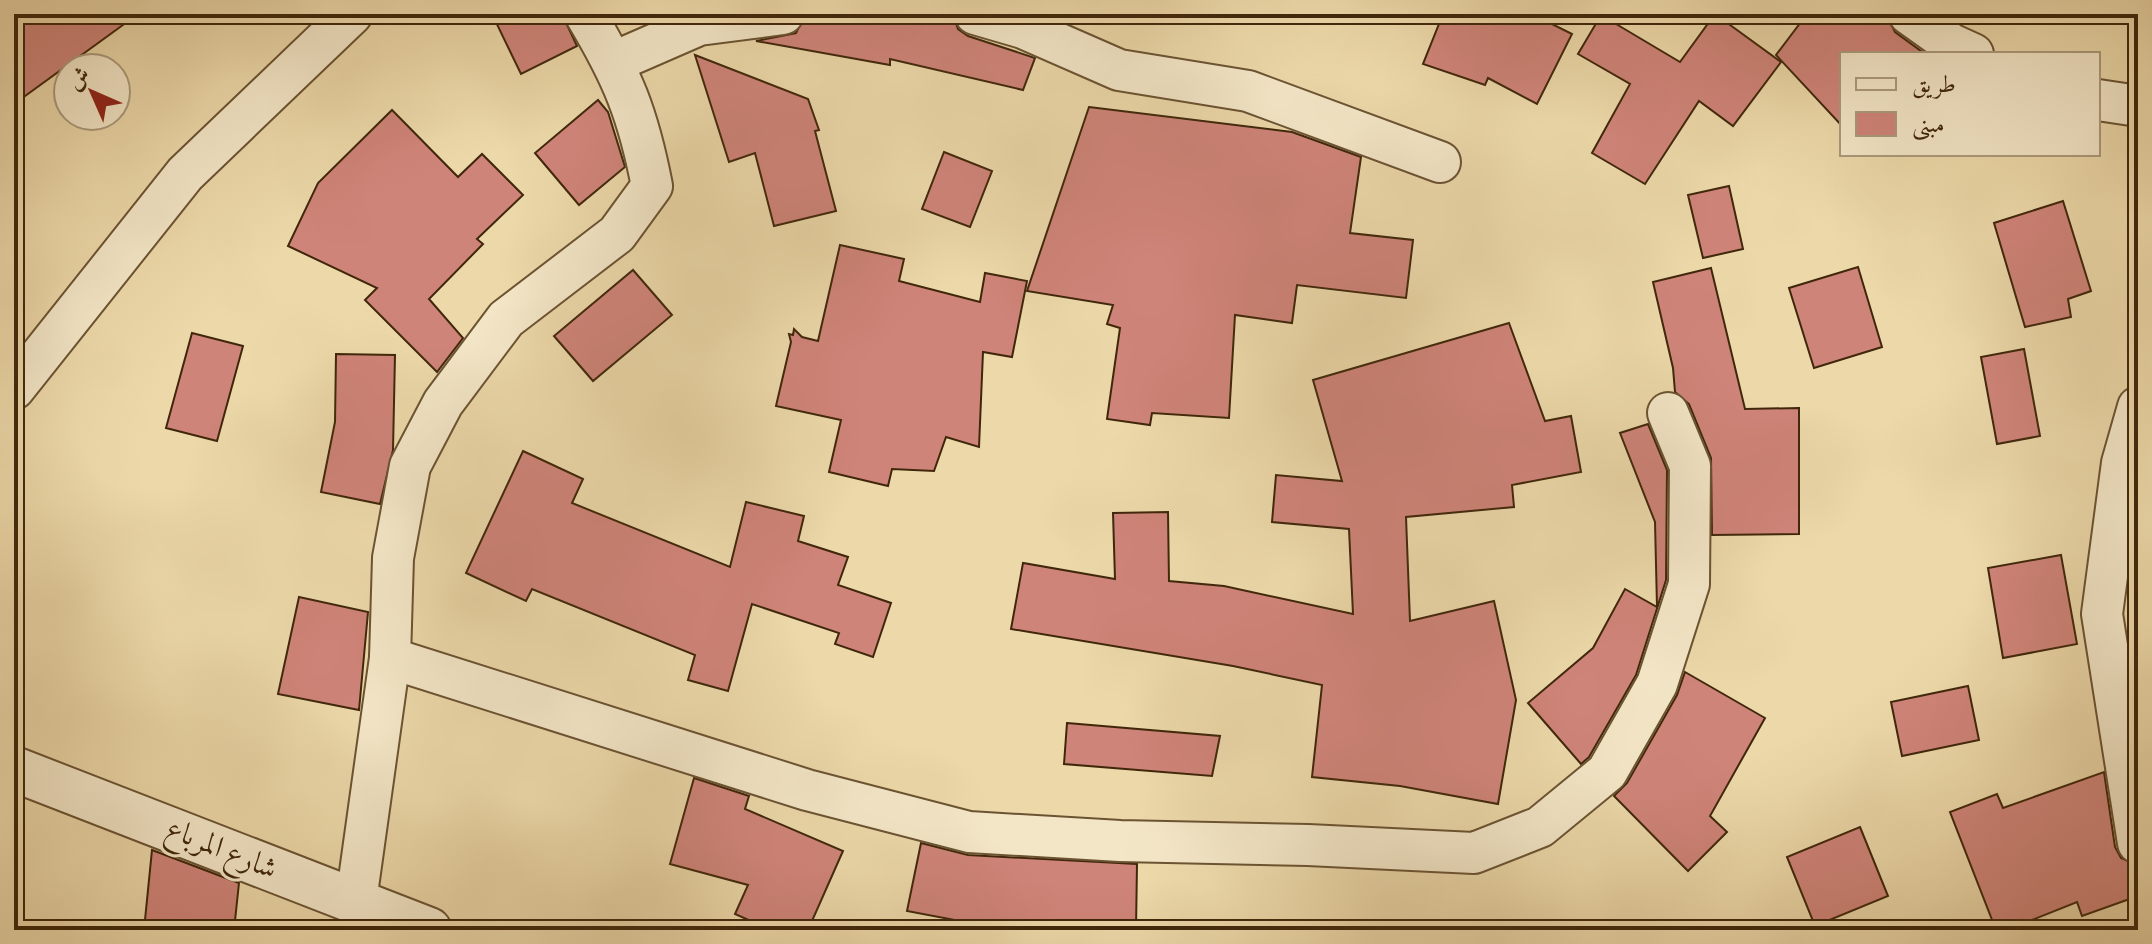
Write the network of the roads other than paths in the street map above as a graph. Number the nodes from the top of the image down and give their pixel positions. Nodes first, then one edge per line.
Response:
1 (352, 14) edge
2 (585, 14) edge
3 (783, 14) edge
4 (975, 14) edge
5 (1909, 14) edge
6 (1969, 52) edge
7 (614, 62) junction
8 (2100, 100) edge
9 (2138, 106) edge
10 (1440, 162) dead end
11 (14, 389) edge
12 (2138, 407) edge
13 (1668, 413) dead end
14 (390, 658) junction
15 (14, 769) edge
16 (2138, 843) edge
17 (356, 901) junction
18 (429, 930) edge

1 - 11 street
2 - 7 street
3 - 7 street
4 - 10 street
5 - 6 street
7 - 14 street
8 - 9 street
12 - 16 street
13 - 14 street
14 - 17 street
15 - 17 street, شارع المرباع
17 - 18 street, شارع المرباع

